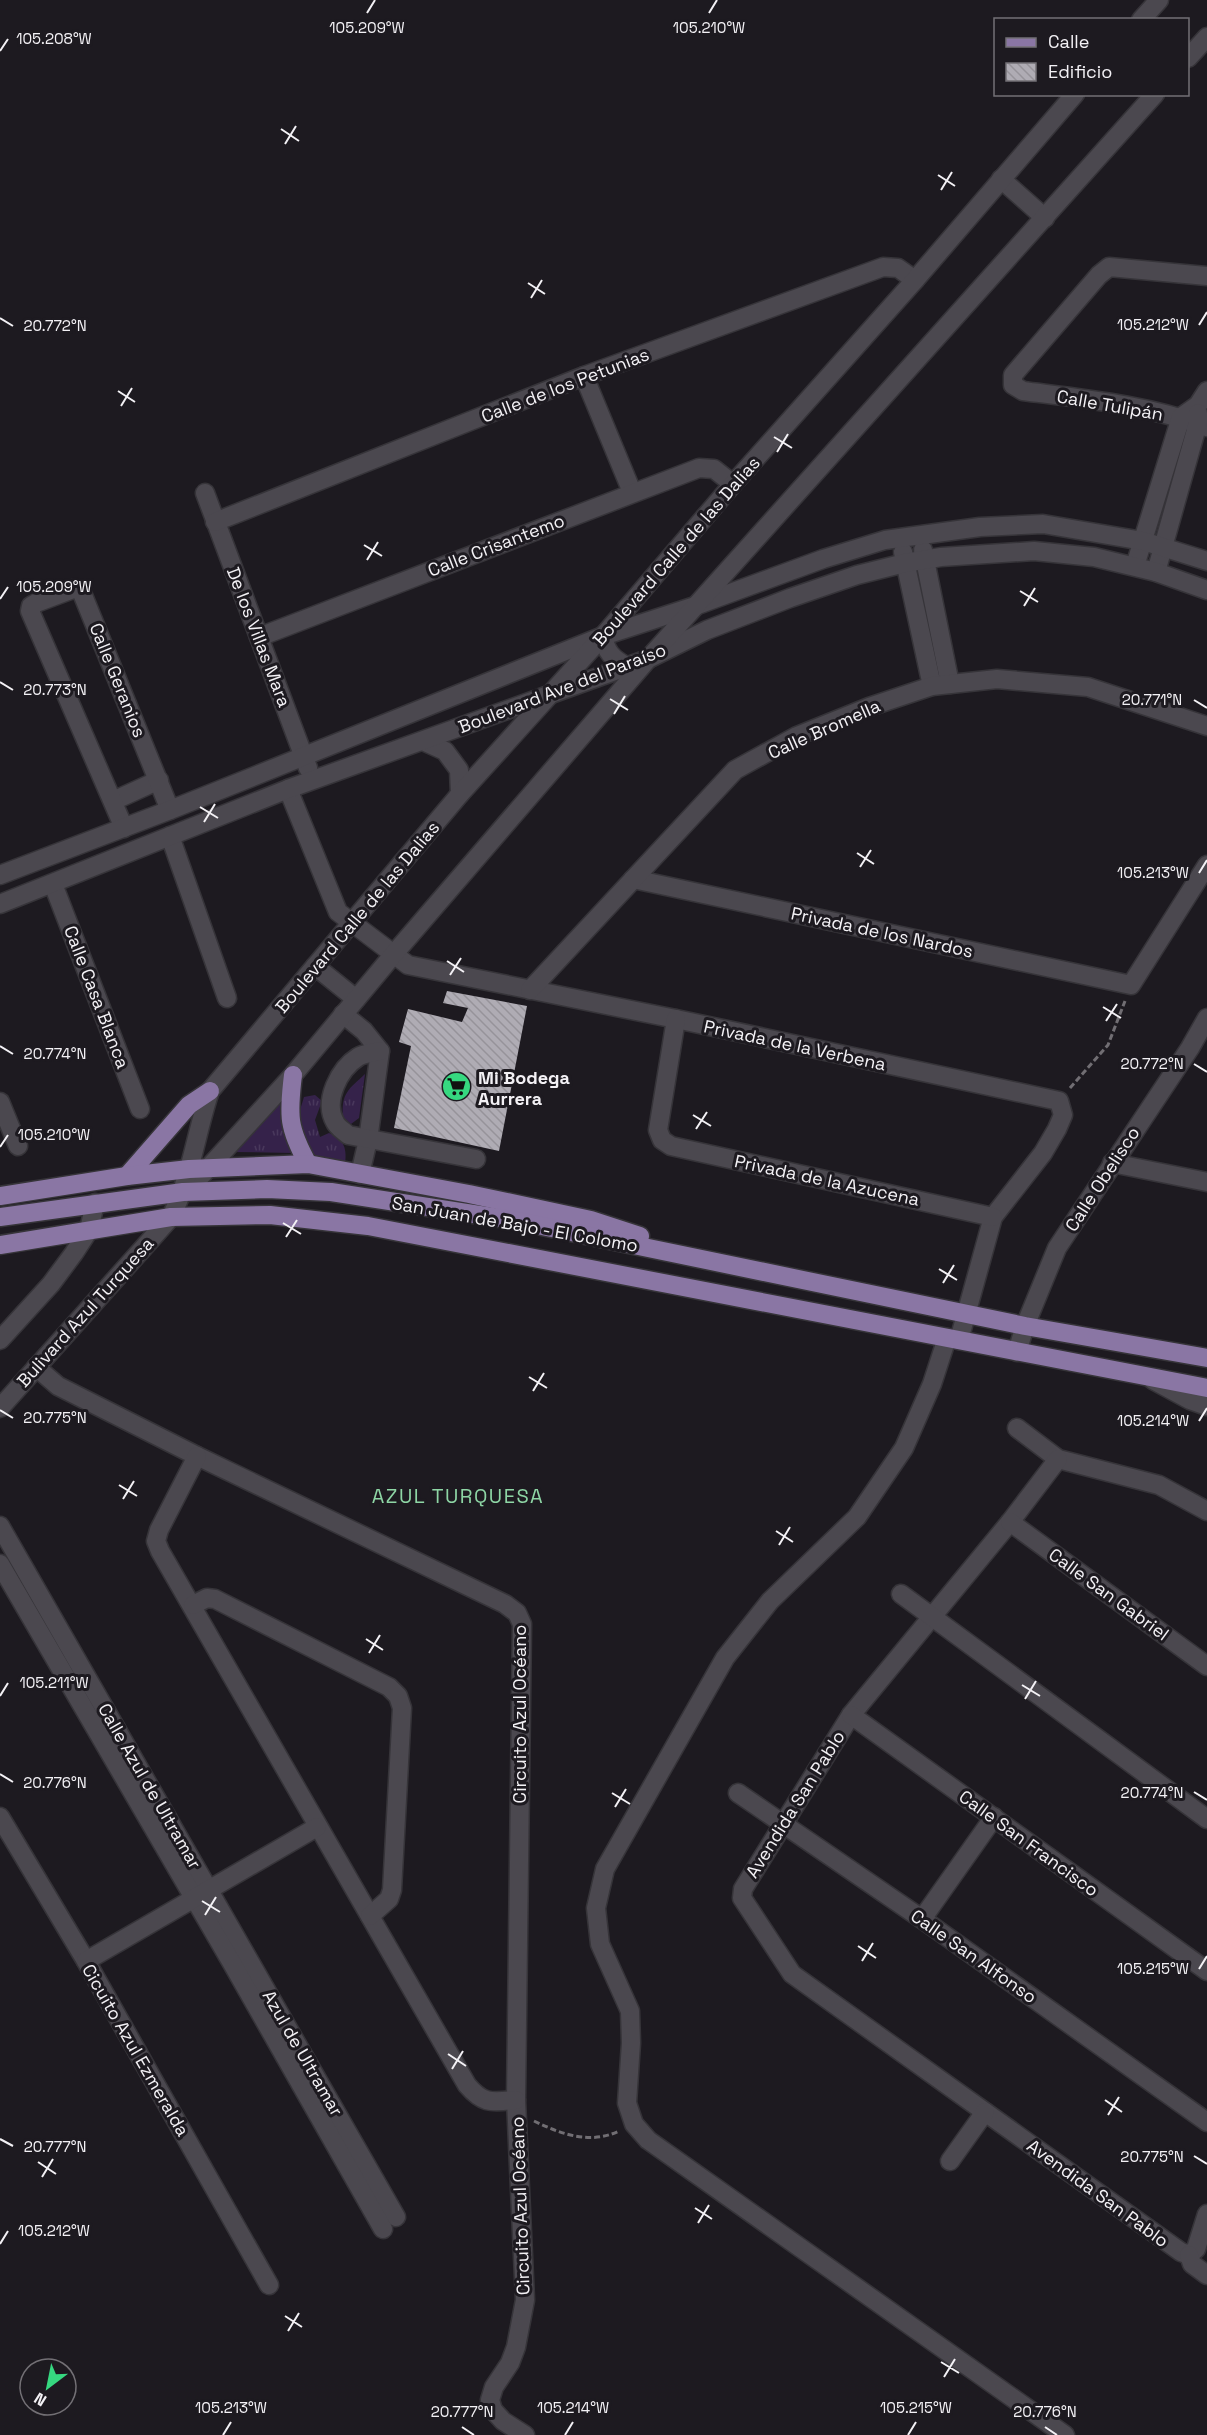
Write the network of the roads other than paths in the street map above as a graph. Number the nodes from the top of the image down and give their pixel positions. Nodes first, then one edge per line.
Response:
1 (1159, 0) edge
2 (1143, 18) edge
3 (1207, 37) edge
4 (1189, 57) edge
5 (1073, 96) edge
6 (1153, 96) edge
7 (1001, 179) junction
8 (1045, 218) junction
9 (1207, 276) edge
10 (915, 280) junction
11 (584, 376) junction
12 (1198, 413) edge
13 (733, 484) junction
14 (632, 492) junction
15 (205, 493) dead end
16 (215, 522) junction
17 (920, 535) junction
18 (900, 538) junction
19 (1143, 541) junction
20 (1164, 547) junction
21 (926, 560) junction
22 (1207, 561) edge
23 (905, 563) junction
24 (1135, 566) junction
25 (1156, 572) junction
26 (1207, 590) edge
27 (695, 606) junction
28 (640, 624) junction
29 (603, 636) junction
30 (259, 637) junction
31 (648, 659) junction
32 (626, 666) junction
33 (941, 685) junction
34 (553, 692) junction
35 (1207, 726) edge
36 (423, 741) junction
37 (303, 756) junction
38 (159, 780) junction
39 (313, 780) junction
40 (288, 789) junction
41 (460, 794) junction
42 (112, 801) junction
43 (170, 810) junction
44 (124, 828) junction
45 (170, 836) junction
46 (1207, 865) edge
47 (0, 875) edge
48 (633, 879) junction
49 (53, 884) junction
50 (0, 904) edge
51 (352, 923) junction
52 (393, 955) junction
53 (315, 966) junction
54 (530, 990) junction
55 (227, 998) dead end
56 (356, 999) junction
57 (343, 1014) junction
58 (1207, 1018) edge
59 (676, 1019) junction
60 (1198, 1049) edge
61 (380, 1051) junction
62 (294, 1075) junction
63 (210, 1091) junction
64 (0, 1102) edge
65 (140, 1109) dead end
66 (368, 1140) junction
67 (18, 1146) dead end
68 (476, 1160) dead end
69 (1112, 1163) junction
70 (308, 1164) junction
71 (209, 1167) junction
72 (189, 1170) junction
73 (360, 1174) junction
74 (127, 1176) junction
75 (1207, 1182) edge
76 (183, 1192) junction
77 (0, 1196) edge
78 (95, 1203) junction
79 (0, 1217) edge
80 (171, 1217) junction
81 (993, 1217) junction
82 (89, 1230) junction
83 (0, 1245) edge
84 (733, 1265) junction
85 (974, 1316) junction
86 (1022, 1325) junction
87 (0, 1340) edge
88 (960, 1341) junction
89 (1015, 1351) junction
90 (1207, 1358) edge
91 (36, 1367) junction
92 (1146, 1376) junction
93 (1207, 1388) edge
94 (1207, 1406) edge
95 (0, 1407) edge
96 (1017, 1428) dead end
97 (197, 1456) junction
98 (1058, 1459) junction
99 (1207, 1511) edge
100 (1010, 1522) junction
101 (0, 1526) edge
102 (0, 1564) edge
103 (901, 1594) dead end
104 (193, 1605) junction
105 (932, 1618) junction
106 (1207, 1666) edge
107 (851, 1715) junction
108 (738, 1793) dead end
109 (0, 1817) edge
110 (994, 1817) junction
111 (1207, 1819) edge
112 (784, 1824) junction
113 (317, 1827) junction
114 (210, 1889) junction
115 (194, 1899) junction
116 (370, 1916) junction
117 (922, 1919) junction
118 (86, 1961) junction
119 (1207, 1971) edge
120 (516, 2100) junction
121 (986, 2112) junction
122 (1207, 2122) edge
123 (950, 2161) dead end
124 (1207, 2214) edge
125 (1189, 2255) junction
126 (1207, 2275) edge
127 (269, 2285) dead end
128 (525, 2435) edge
129 (1065, 2435) edge

1 - 2 street
3 - 4 street
5 - 7 street, Boulevard Calle de las Dalias
6 - 8 street, Boulevard Calle de las Dalias
7 - 8 street
7 - 10 street, Boulevard Calle de las Dalias
8 - 27 street, Boulevard Calle de las Dalias
9 - 12 street, Calle Tulipán
10 - 11 street, Calle de los Petunias
10 - 13 street, Boulevard Calle de las Dalias
11 - 14 street
11 - 16 street, Calle de los Petunias
12 - 19 street
12 - 20 street
13 - 14 street, Calle Crisantemo
13 - 29 street, Boulevard Calle de las Dalias
14 - 30 street, Calle Crisantemo
15 - 16 street, De los Villas Mara
16 - 30 street, De los Villas Mara
17 - 18 street, Boulevard Ave del Paraíso
17 - 19 street, Boulevard Ave del Paraíso
17 - 21 street
18 - 23 street
18 - 27 street, Boulevard Ave del Paraíso
19 - 20 street, Boulevard Ave del Paraíso
19 - 24 street
20 - 22 street, Boulevard Ave del Paraíso
20 - 25 street
21 - 23 street, Boulevard Ave del Paraíso
21 - 24 street, Boulevard Ave del Paraíso
21 - 33 street
23 - 31 street, Boulevard Ave del Paraíso
23 - 33 street
24 - 25 street, Boulevard Ave del Paraíso
25 - 26 street, Boulevard Ave del Paraíso
27 - 28 street, Boulevard Ave del Paraíso
27 - 31 street, Boulevard Calle de las Dalias
28 - 29 street, Boulevard Ave del Paraíso
28 - 31 street
29 - 32 street
29 - 34 street, Boulevard Calle de las Dalias
29 - 37 street, Boulevard Ave del Paraíso
30 - 37 street, De los Villas Mara
31 - 32 street, Boulevard Ave del Paraíso
31 - 52 street, Boulevard Calle de las Dalias
32 - 34 street, Boulevard Ave del Paraíso
33 - 35 street, Calle Bromella
33 - 48 street, Calle Bromella
34 - 36 street, Boulevard Ave del Paraíso
34 - 41 street, Boulevard Calle de las Dalias
36 - 39 street, Boulevard Ave del Paraíso
36 - 41 street
37 - 39 street, De los Villas Mara
37 - 43 street, Boulevard Ave del Paraíso
38 - 42 street
38 - 42 street, Calle Geranios
38 - 43 street, Calle Geranios
39 - 40 street, Boulevard Ave del Paraíso
40 - 45 street, Boulevard Ave del Paraíso
40 - 51 street, Privada de la Verbena
41 - 51 street, Boulevard Calle de las Dalias
42 - 44 street, Calle Geranios
43 - 44 street, Boulevard Ave del Paraíso
44 - 47 street, Boulevard Ave del Paraíso
45 - 49 street, Boulevard Ave del Paraíso
45 - 55 street
46 - 48 street, Privada de los Nardos
48 - 54 street, Calle Bromella
49 - 50 street, Boulevard Ave del Paraíso
49 - 65 street, Calle Casa Blanca
51 - 52 street, Privada de la Verbena
51 - 53 street, Boulevard Calle de las Dalias
52 - 54 street, Privada de la Verbena
52 - 56 street, Boulevard Calle de las Dalias
53 - 56 street
53 - 63 street, Boulevard Calle de las Dalias
54 - 59 street, Privada de la Verbena
56 - 57 street, Boulevard Calle de las Dalias
57 - 61 street
57 - 62 street, Boulevard Calle de las Dalias
58 - 60 street, Calle Obelisco
59 - 81 street, Privada de la Azucena
59 - 81 street, Privada de la Verbena
60 - 69 street, Calle Obelisco
61 - 66 street
61 - 66 street
62 - 70 main road
62 - 71 street, Boulevard Calle de las Dalias
63 - 72 street, Boulevard Calle de las Dalias
63 - 74 main road
64 - 67 street
66 - 68 street
66 - 73 street
69 - 75 street
69 - 86 street, Calle Obelisco
70 - 71 main road
70 - 73 main road
71 - 72 main road
71 - 76 street, Boulevard Calle de las Dalias
72 - 74 main road
72 - 76 street, Boulevard Calle de las Dalias
73 - 84 main road
74 - 77 main road
76 - 78 main road, San Juan de Bajo - El Colomo
76 - 80 street, Boulevard Calle de las Dalias
76 - 84 main road, San Juan de Bajo - El Colomo
78 - 79 main road, San Juan de Bajo - El Colomo
78 - 82 street
80 - 82 main road, San Juan de Bajo - El Colomo
80 - 88 main road, San Juan de Bajo - El Colomo
80 - 91 street, Bulivard Azul Turquesa
81 - 85 street
82 - 83 main road, San Juan de Bajo - El Colomo
82 - 87 street
84 - 85 main road, San Juan de Bajo - El Colomo
85 - 86 main road, San Juan de Bajo - El Colomo
85 - 88 street
86 - 89 street, Calle Obelisco
86 - 90 main road, San Juan de Bajo - El Colomo
88 - 89 main road, San Juan de Bajo - El Colomo
88 - 129 street
89 - 92 main road, San Juan de Bajo - El Colomo
91 - 95 street, Bulivard Azul Turquesa
91 - 97 street, Circuito Azul Océano
92 - 93 main road, San Juan de Bajo - El Colomo
92 - 94 street
96 - 98 street
97 - 104 street, Circuito Azul Océano
97 - 120 street, Circuito Azul Océano
98 - 99 street
98 - 100 street, Avendida San Pablo
100 - 105 street, Avendida San Pablo
100 - 106 street, Calle San Gabriel
101 - 114 street, Calle Azul de Ultramar
102 - 115 street, Calle Azul de Ultramar
103 - 105 street
104 - 113 street, Circuito Azul Océano
104 - 116 street
105 - 107 street, Avendida San Pablo
105 - 111 street
107 - 110 street, Calle San Francisco
107 - 112 street, Avendida San Pablo
108 - 112 street, Calle San Alfonso
109 - 118 street, Cicuito Azul Ezmeralda
110 - 117 street
110 - 119 street, Calle San Francisco
112 - 117 street, Calle San Alfonso
112 - 121 street, Avendida San Pablo
113 - 114 street
113 - 116 street, Circuito Azul Océano
114 - 115 street
114 - 115 street, Azul de Ultramar
115 - 118 street
116 - 120 street, Circuito Azul Océano
117 - 122 street, Calle San Alfonso
118 - 127 street, Cicuito Azul Ezmeralda
120 - 128 street, Circuito Azul Océano
121 - 123 street
121 - 125 street, Avendida San Pablo
124 - 125 street
125 - 126 street, Avendida San Pablo

